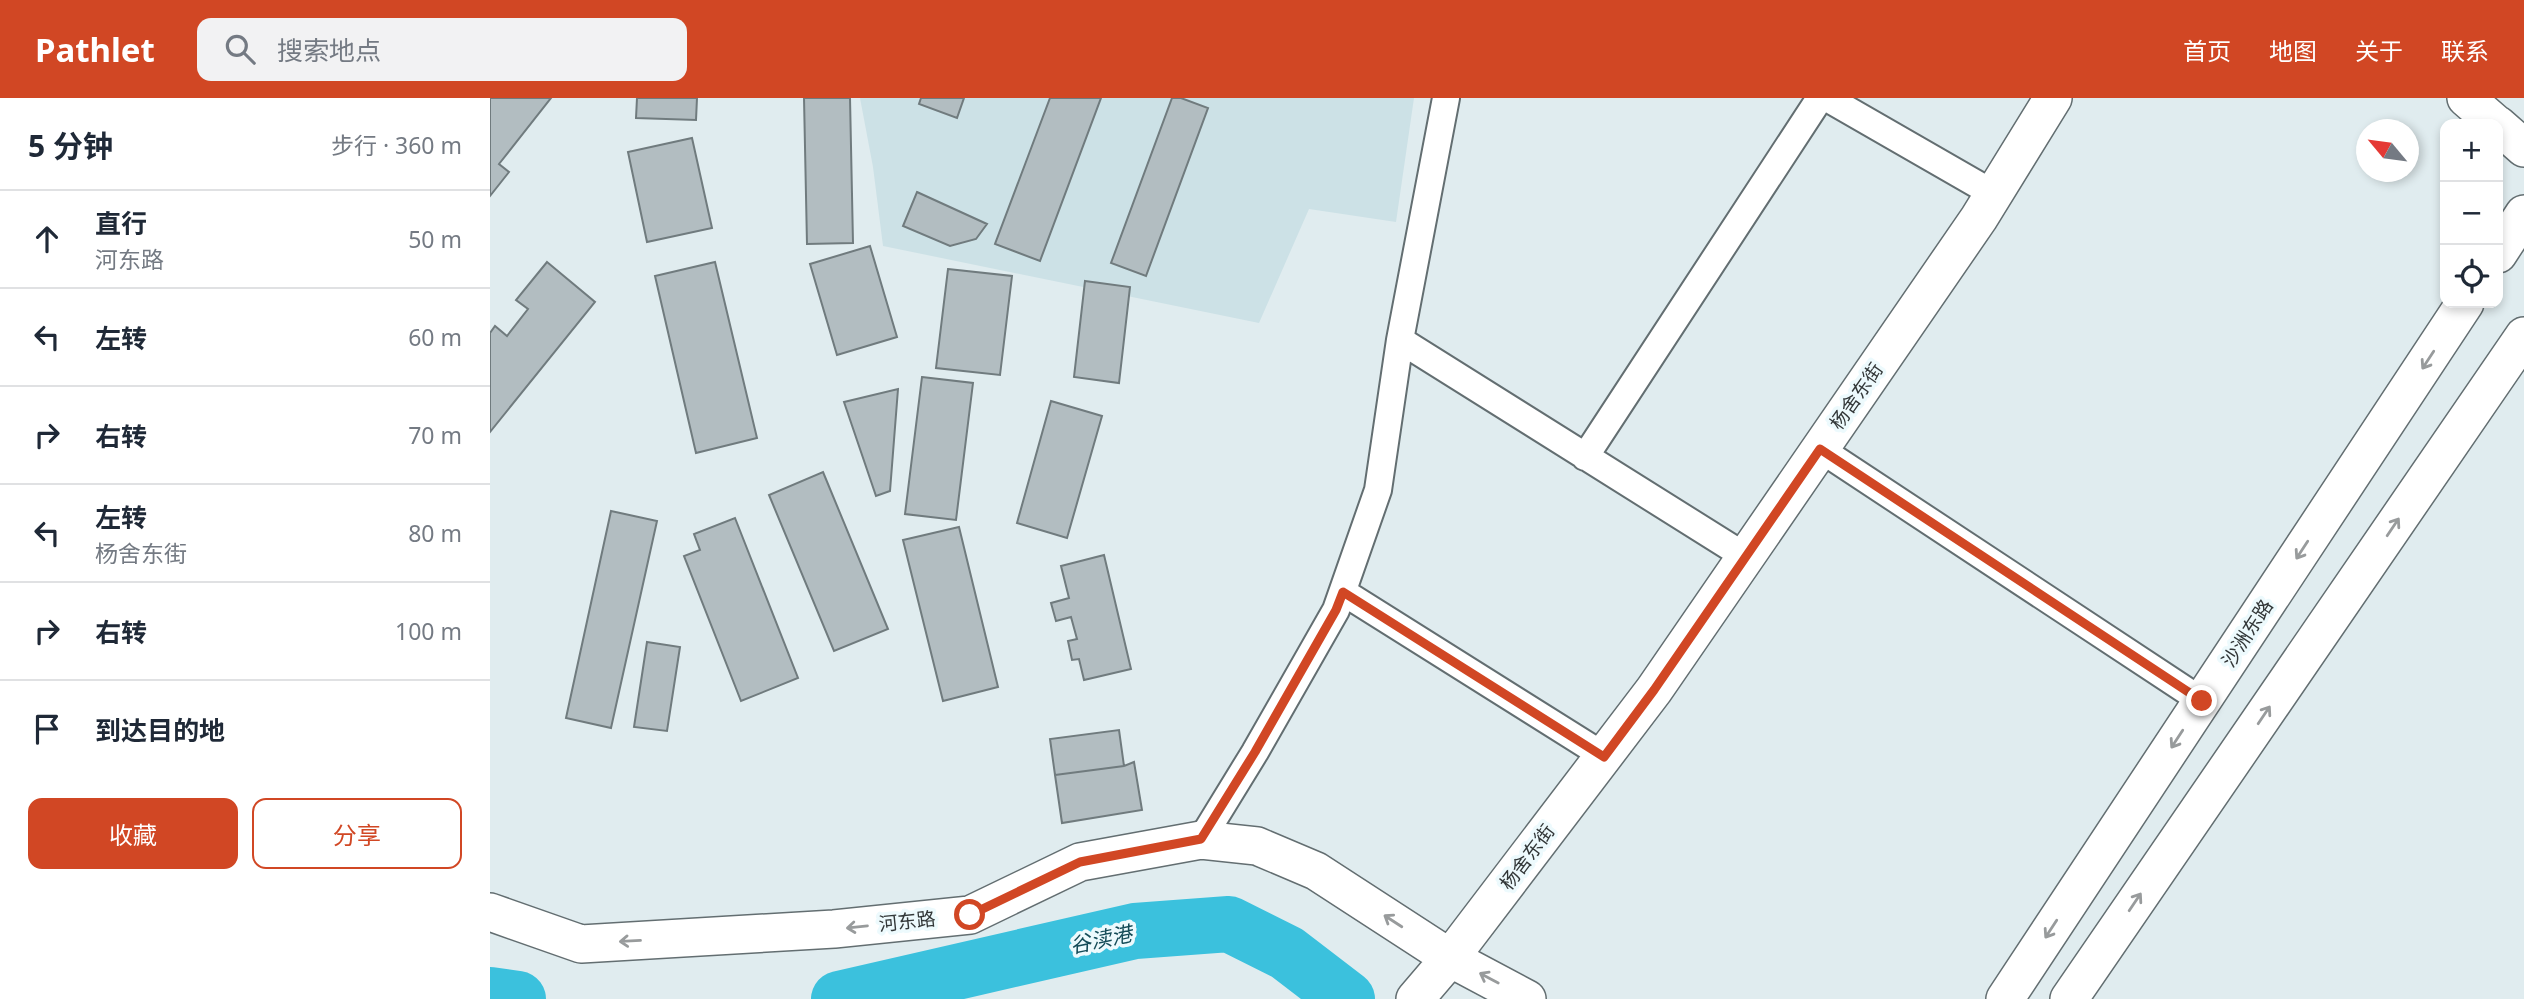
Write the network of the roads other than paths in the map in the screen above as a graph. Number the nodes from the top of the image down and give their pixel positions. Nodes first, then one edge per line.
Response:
1 (1446, 98) edge
2 (1819, 98) edge
3 (1827, 98) edge
4 (2053, 98) edge
5 (2466, 98) edge
6 (2490, 119) edge
7 (2503, 130) edge
8 (2524, 148) edge
9 (1994, 194) junction
10 (2524, 214) edge
11 (2503, 246) edge
12 (2462, 308) edge
13 (2524, 336) edge
14 (1400, 340) junction
15 (1820, 449) junction
16 (1585, 457) junction
17 (1746, 557) junction
18 (1343, 592) junction
19 (2202, 701) junction
20 (1604, 757) junction
21 (1201, 839) junction
22 (490, 912) edge
23 (1431, 980) edge
24 (1527, 999) edge
25 (2005, 999) edge
26 (2069, 999) edge

1 - 14 street
2 - 16 street
3 - 9 street
4 - 9 street, 杨舍东街
5 - 6 street
7 - 8 street
9 - 15 street, 杨舍东街
10 - 11 street
12 -> 19 street, 沙洲东路
26 -> 13 street
14 - 16 street
14 - 18 street
15 - 17 street, 杨舍东街
15 - 19 street
16 - 17 street
17 - 20 street, 杨舍东街
18 - 20 street
18 - 21 street
19 -> 25 street, 沙洲东路
20 - 23 street, 杨舍东街
21 -> 22 street, 河东路
23 -> 21 street, 河东路
24 -> 23 street, 河东路

